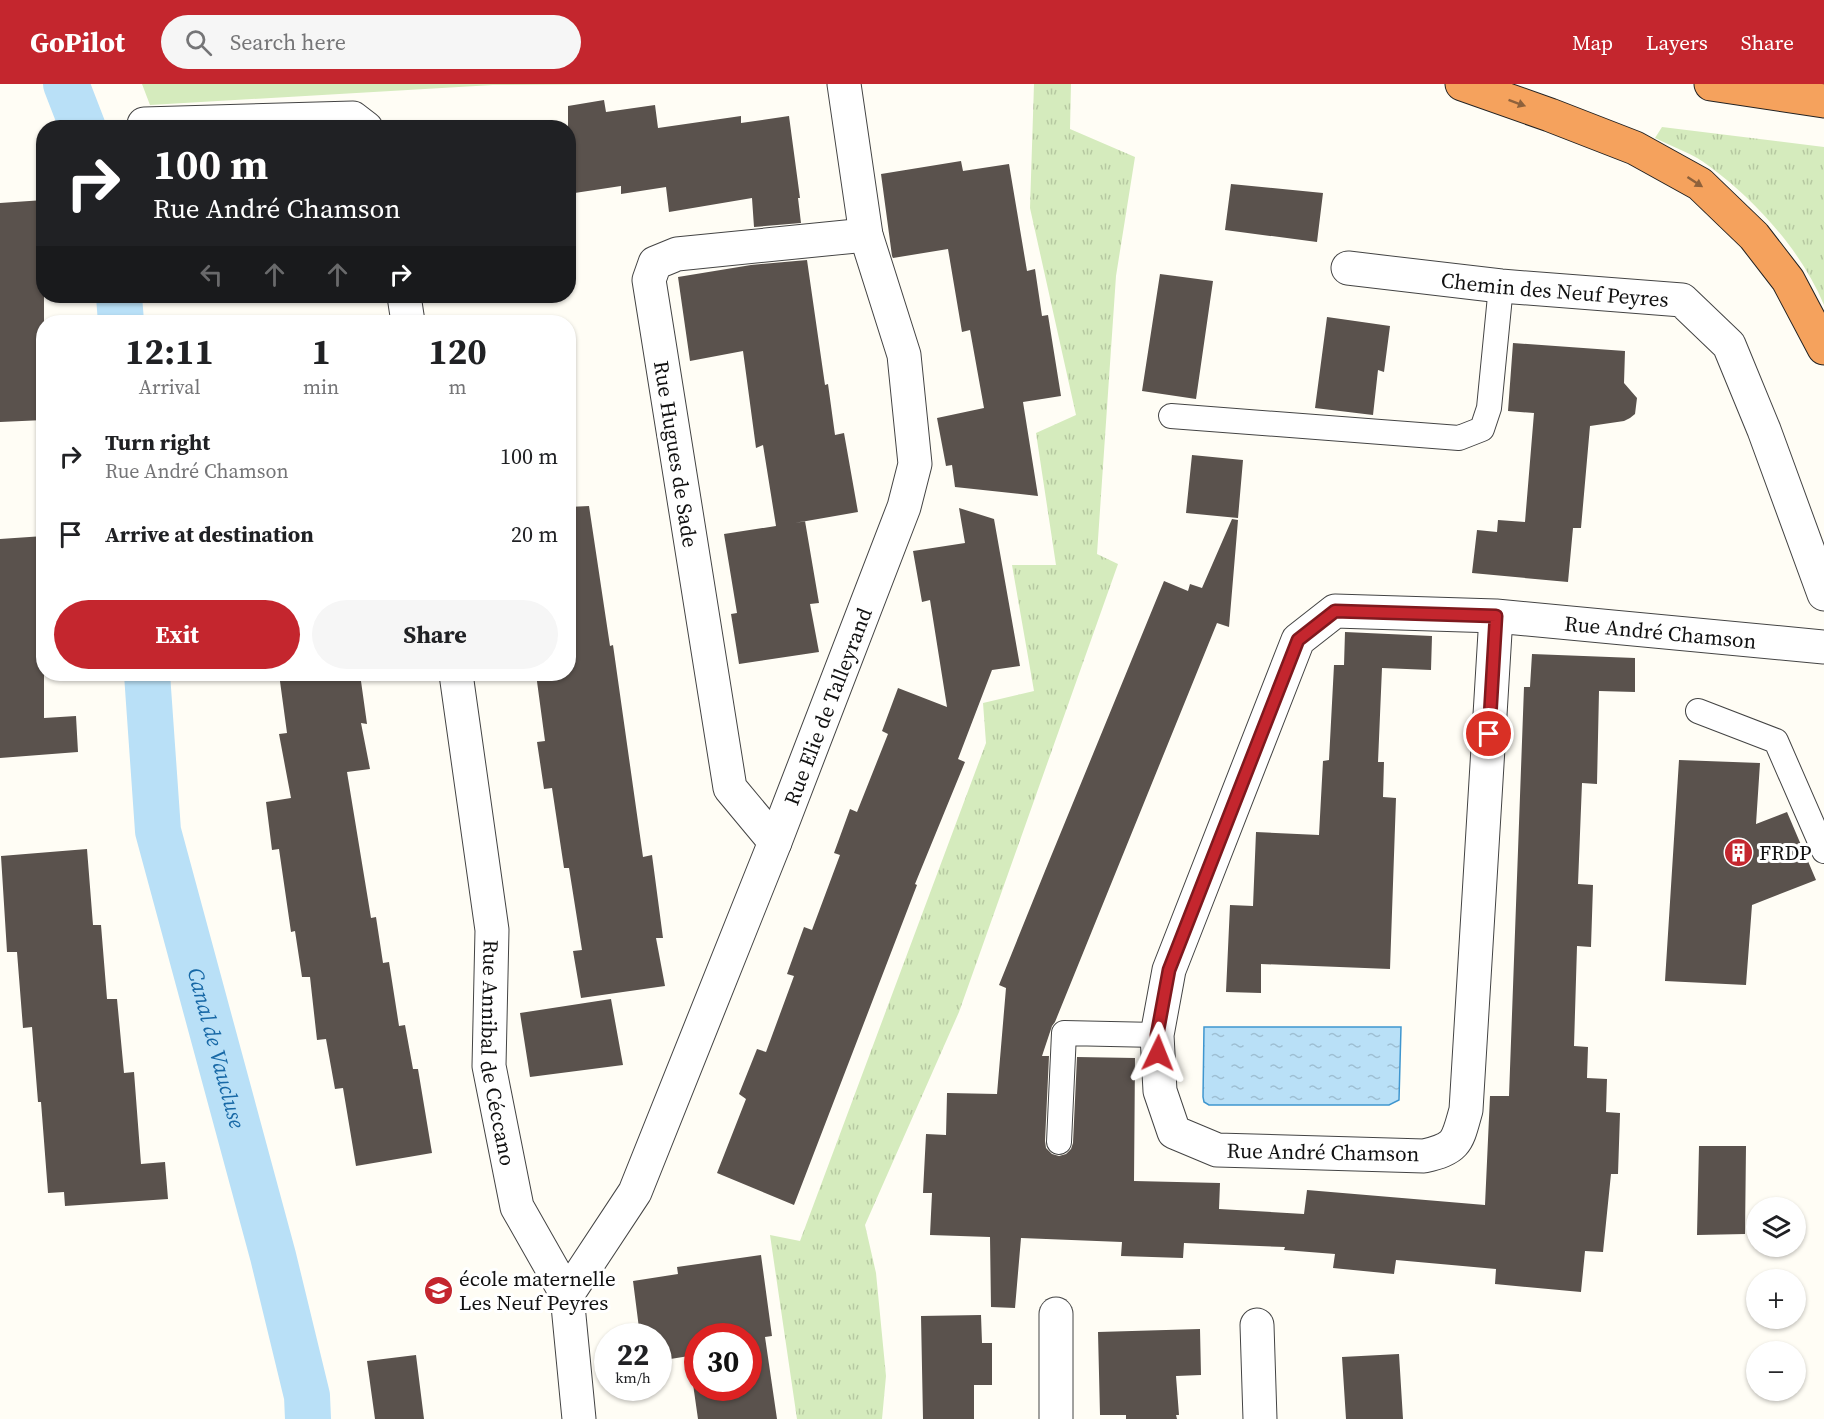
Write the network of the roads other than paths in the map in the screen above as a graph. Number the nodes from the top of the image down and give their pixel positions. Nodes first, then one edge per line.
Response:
1 (844, 84) edge
2 (1462, 84) edge
3 (1711, 84) edge
4 (1824, 101) edge
5 (283, 120) edge
6 (356, 120) edge
7 (866, 235) junction
8 (1348, 268) dead end
9 (1501, 285) junction
10 (1824, 348) edge
11 (1171, 416) dead end
12 (1824, 594) edge
13 (1496, 616) junction
14 (1824, 647) edge
15 (457, 681) edge
16 (1698, 711) dead end
17 (775, 842) junction
18 (1823, 848) edge
19 (1157, 1035) junction
20 (1059, 1142) dead end
21 (567, 1295) junction
22 (1056, 1314) dead end
23 (1257, 1325) dead end
24 (579, 1419) edge
25 (1056, 1419) edge
26 (1260, 1419) edge

1 - 7 street, Rue Elie de Talleyrand
2 -> 10 highway
3 - 4 highway
5 - 6 street
7 - 17 street, Rue Elie de Talleyrand
7 - 17 street, Rue Hugues de Sade
8 - 9 street, Chemin des Neuf Peyres
9 - 11 lane
9 - 12 street, Chemin des Neuf Peyres
13 - 14 street, Rue André Chamson
13 - 19 street, Rue André Chamson
13 - 19 street, Rue André Chamson
15 - 21 street, Rue Annibal de Céccano
16 - 18 lane
17 - 21 street, Rue Elie de Talleyrand
19 - 20 lane
21 - 24 street, Rue Annibal de Céccano
22 - 25 street
23 - 26 street

